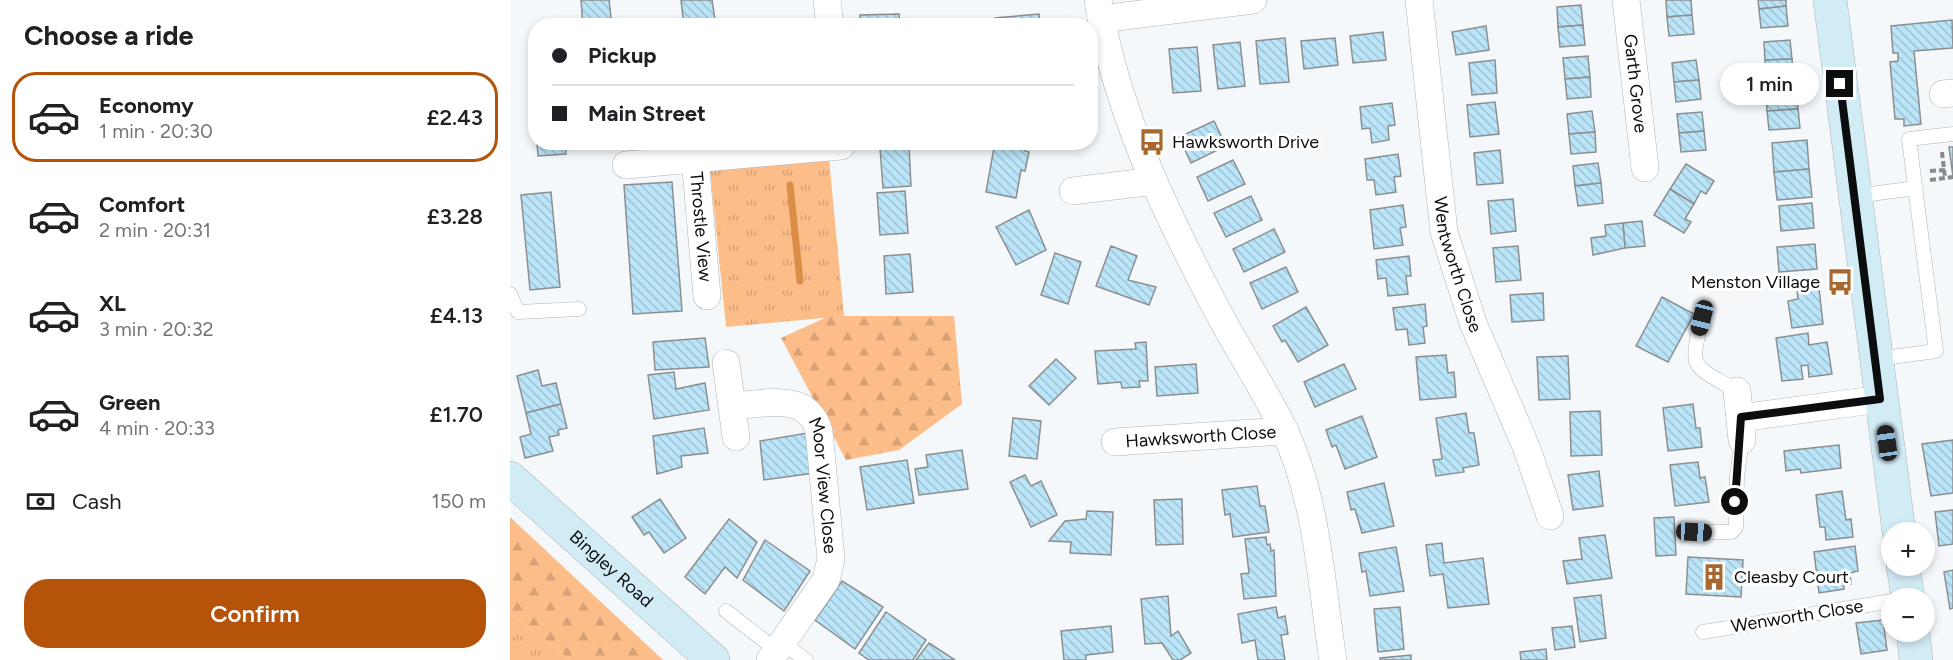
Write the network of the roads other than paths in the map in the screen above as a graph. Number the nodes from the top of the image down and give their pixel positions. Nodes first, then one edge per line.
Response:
1 (827, 0) edge
2 (1253, 0) edge
3 (1419, 0) edge
4 (1626, 0) edge
5 (1831, 0) edge
6 (1100, 9) edge
7 (829, 18) edge
8 (1947, 135) edge
9 (792, 150) edge
10 (694, 158) junction
11 (626, 165) dead end
12 (1645, 168) dead end
13 (1154, 181) junction
14 (1916, 188) junction
15 (1073, 191) dead end
16 (1854, 196) junction
17 (510, 294) edge
18 (707, 296) dead end
19 (579, 309) dead end
20 (1702, 318) dead end
21 (1877, 359) junction
22 (726, 363) dead end
23 (1880, 399) junction
24 (733, 406) junction
25 (1740, 416) junction
26 (1285, 431) junction
27 (736, 437) dead end
28 (1115, 442) dead end
29 (510, 478) edge
30 (1550, 516) dead end
31 (1898, 522) edge
32 (1694, 532) dead end
33 (1881, 603) edge
34 (726, 611) dead end
35 (1703, 632) dead end
36 (1914, 642) edge
37 (776, 651) edge
38 (712, 660) edge
39 (807, 660) edge
40 (1333, 660) edge
41 (1917, 660) edge

1 - 7 street
2 - 6 street
3 - 30 street, Wentworth Close
4 - 12 street, Garth Grove
5 - 16 street
6 - 13 street
8 - 14 lane
9 - 10 street
10 - 11 street
10 - 18 street, Throstle View
13 - 15 street
13 - 26 street
14 - 16 lane
14 - 21 lane
16 - 21 street
17 - 19 lane
20 - 25 lane
21 - 23 street
22 - 24 street
23 - 25 street
23 - 31 street
24 - 27 street
24 - 37 street, Moor View Close
25 - 32 lane
26 - 28 street, Hawksworth Close
26 - 40 street
29 - 38 street, Bingley Road
33 - 35 lane, Wenworth Close
34 - 37 lane
36 - 41 street
37 - 39 lane

